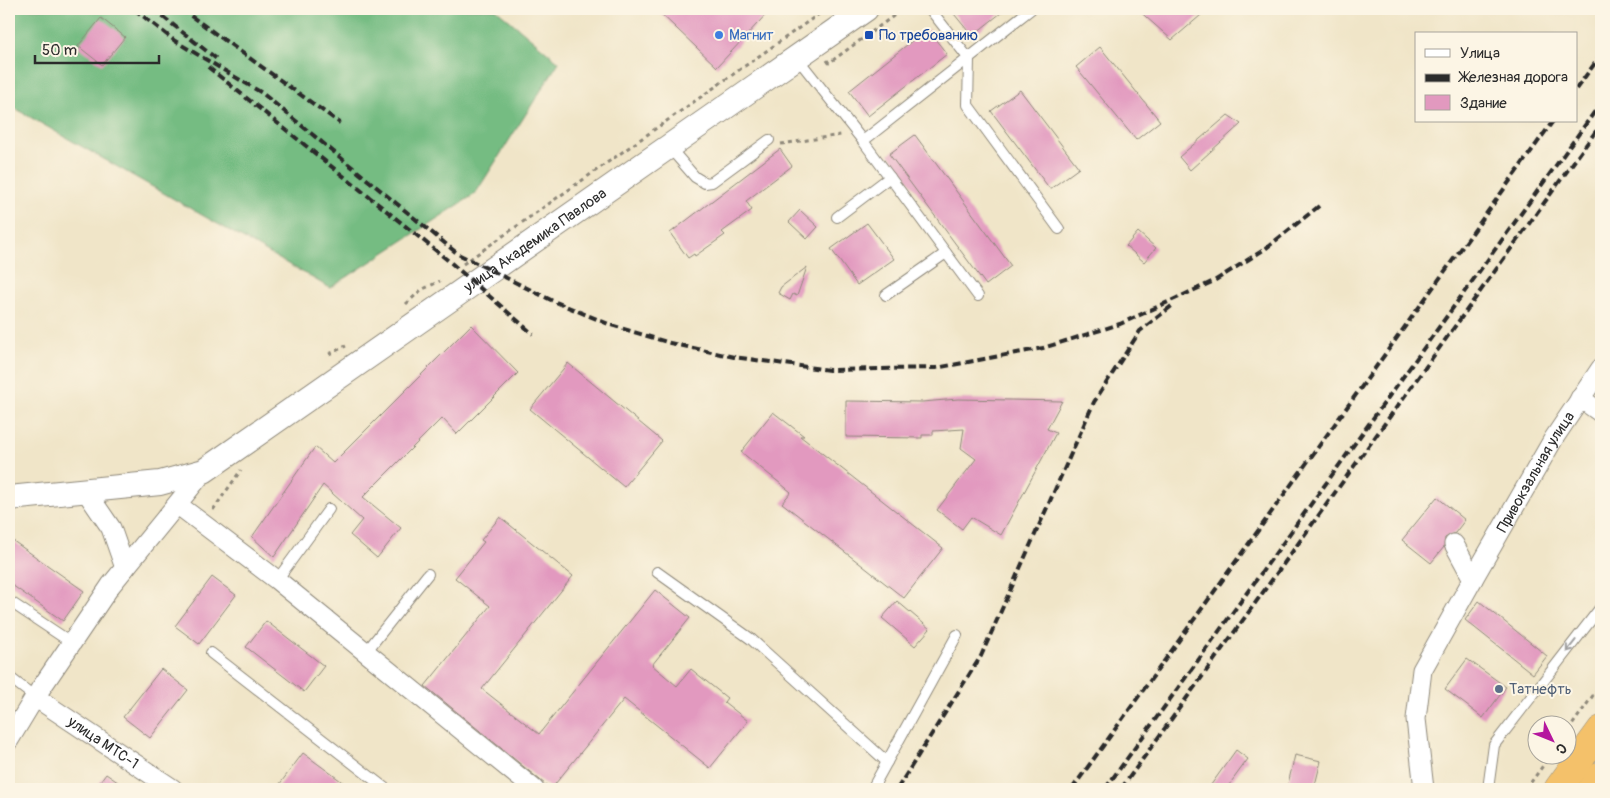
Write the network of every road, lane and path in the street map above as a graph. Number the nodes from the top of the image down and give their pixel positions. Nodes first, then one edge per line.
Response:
1 (826, 9) edge
2 (866, 9) edge
3 (930, 9) edge
4 (1031, 9) edge
5 (798, 58) junction
6 (969, 59) junction
7 (769, 140) dead end
8 (863, 141) junction
9 (670, 146) junction
10 (890, 177) junction
11 (838, 217) dead end
12 (1059, 229) dead end
13 (946, 253) junction
14 (458, 269) dead end
15 (445, 278) dead end
16 (886, 295) dead end
17 (978, 296) dead end
18 (402, 308) dead end
19 (352, 343) dead end
20 (329, 354) dead end
21 (1601, 368) edge
22 (1580, 398) junction
23 (1601, 413) edge
24 (246, 463) dead end
25 (204, 471) junction
26 (86, 490) junction
27 (9, 498) edge
28 (178, 505) junction
29 (328, 509) dead end
30 (203, 525) junction
31 (1454, 544) dead end
32 (125, 568) junction
33 (657, 572) dead end
34 (428, 574) dead end
35 (1473, 579) junction
36 (277, 580) junction
37 (9, 601) edge
38 (1601, 607) edge
39 (957, 635) dead end
40 (72, 642) junction
41 (366, 652) junction
42 (211, 653) dead end
43 (9, 677) edge
44 (1601, 684) edge
45 (35, 696) junction
46 (1578, 717) edge
47 (1601, 730) edge
48 (9, 740) edge
49 (887, 762) junction
50 (1543, 766) edge
51 (1601, 776) edge
52 (173, 789) edge
53 (386, 789) edge
54 (534, 789) edge
55 (872, 789) edge
56 (1424, 789) edge
57 (1488, 789) edge
58 (1526, 789) edge
59 (1558, 789) edge
60 (1592, 789) edge

1 - 14 path
2 - 5 street, улица Академика Павлова
3 - 6 lane
4 - 6 lane
5 - 8 lane
5 - 9 street, улица Академика Павлова
6 - 8 lane
6 - 12 lane
7 - 9 lane
8 - 10 lane
9 - 25 street, улица Академика Павлова
10 - 11 lane
10 - 13 lane
13 - 16 lane
13 - 17 lane
15 - 18 path
19 - 20 path
21 - 22 street, Привокзальная улица
22 - 23 street
22 - 35 street, Привокзальная улица
24 - 30 path
25 - 26 street, улица Академика Павлова
25 - 28 street
26 - 27 street, улица Академика Павлова
26 - 32 street
28 - 30 street
28 - 32 street
29 - 36 lane
30 - 36 street
31 - 35 street
32 - 40 street
33 - 49 lane
34 - 41 lane
35 - 56 street, Привокзальная улица
36 - 41 street
37 - 40 lane
38 -> 57 lane
39 - 49 lane
40 - 45 street
41 - 54 street
42 - 53 lane
43 - 45 lane
44 - 46 path
45 - 48 street
45 - 52 street, улица МТС-1
47 - 59 highway
49 - 55 lane
50 - 58 path
51 - 60 highway

